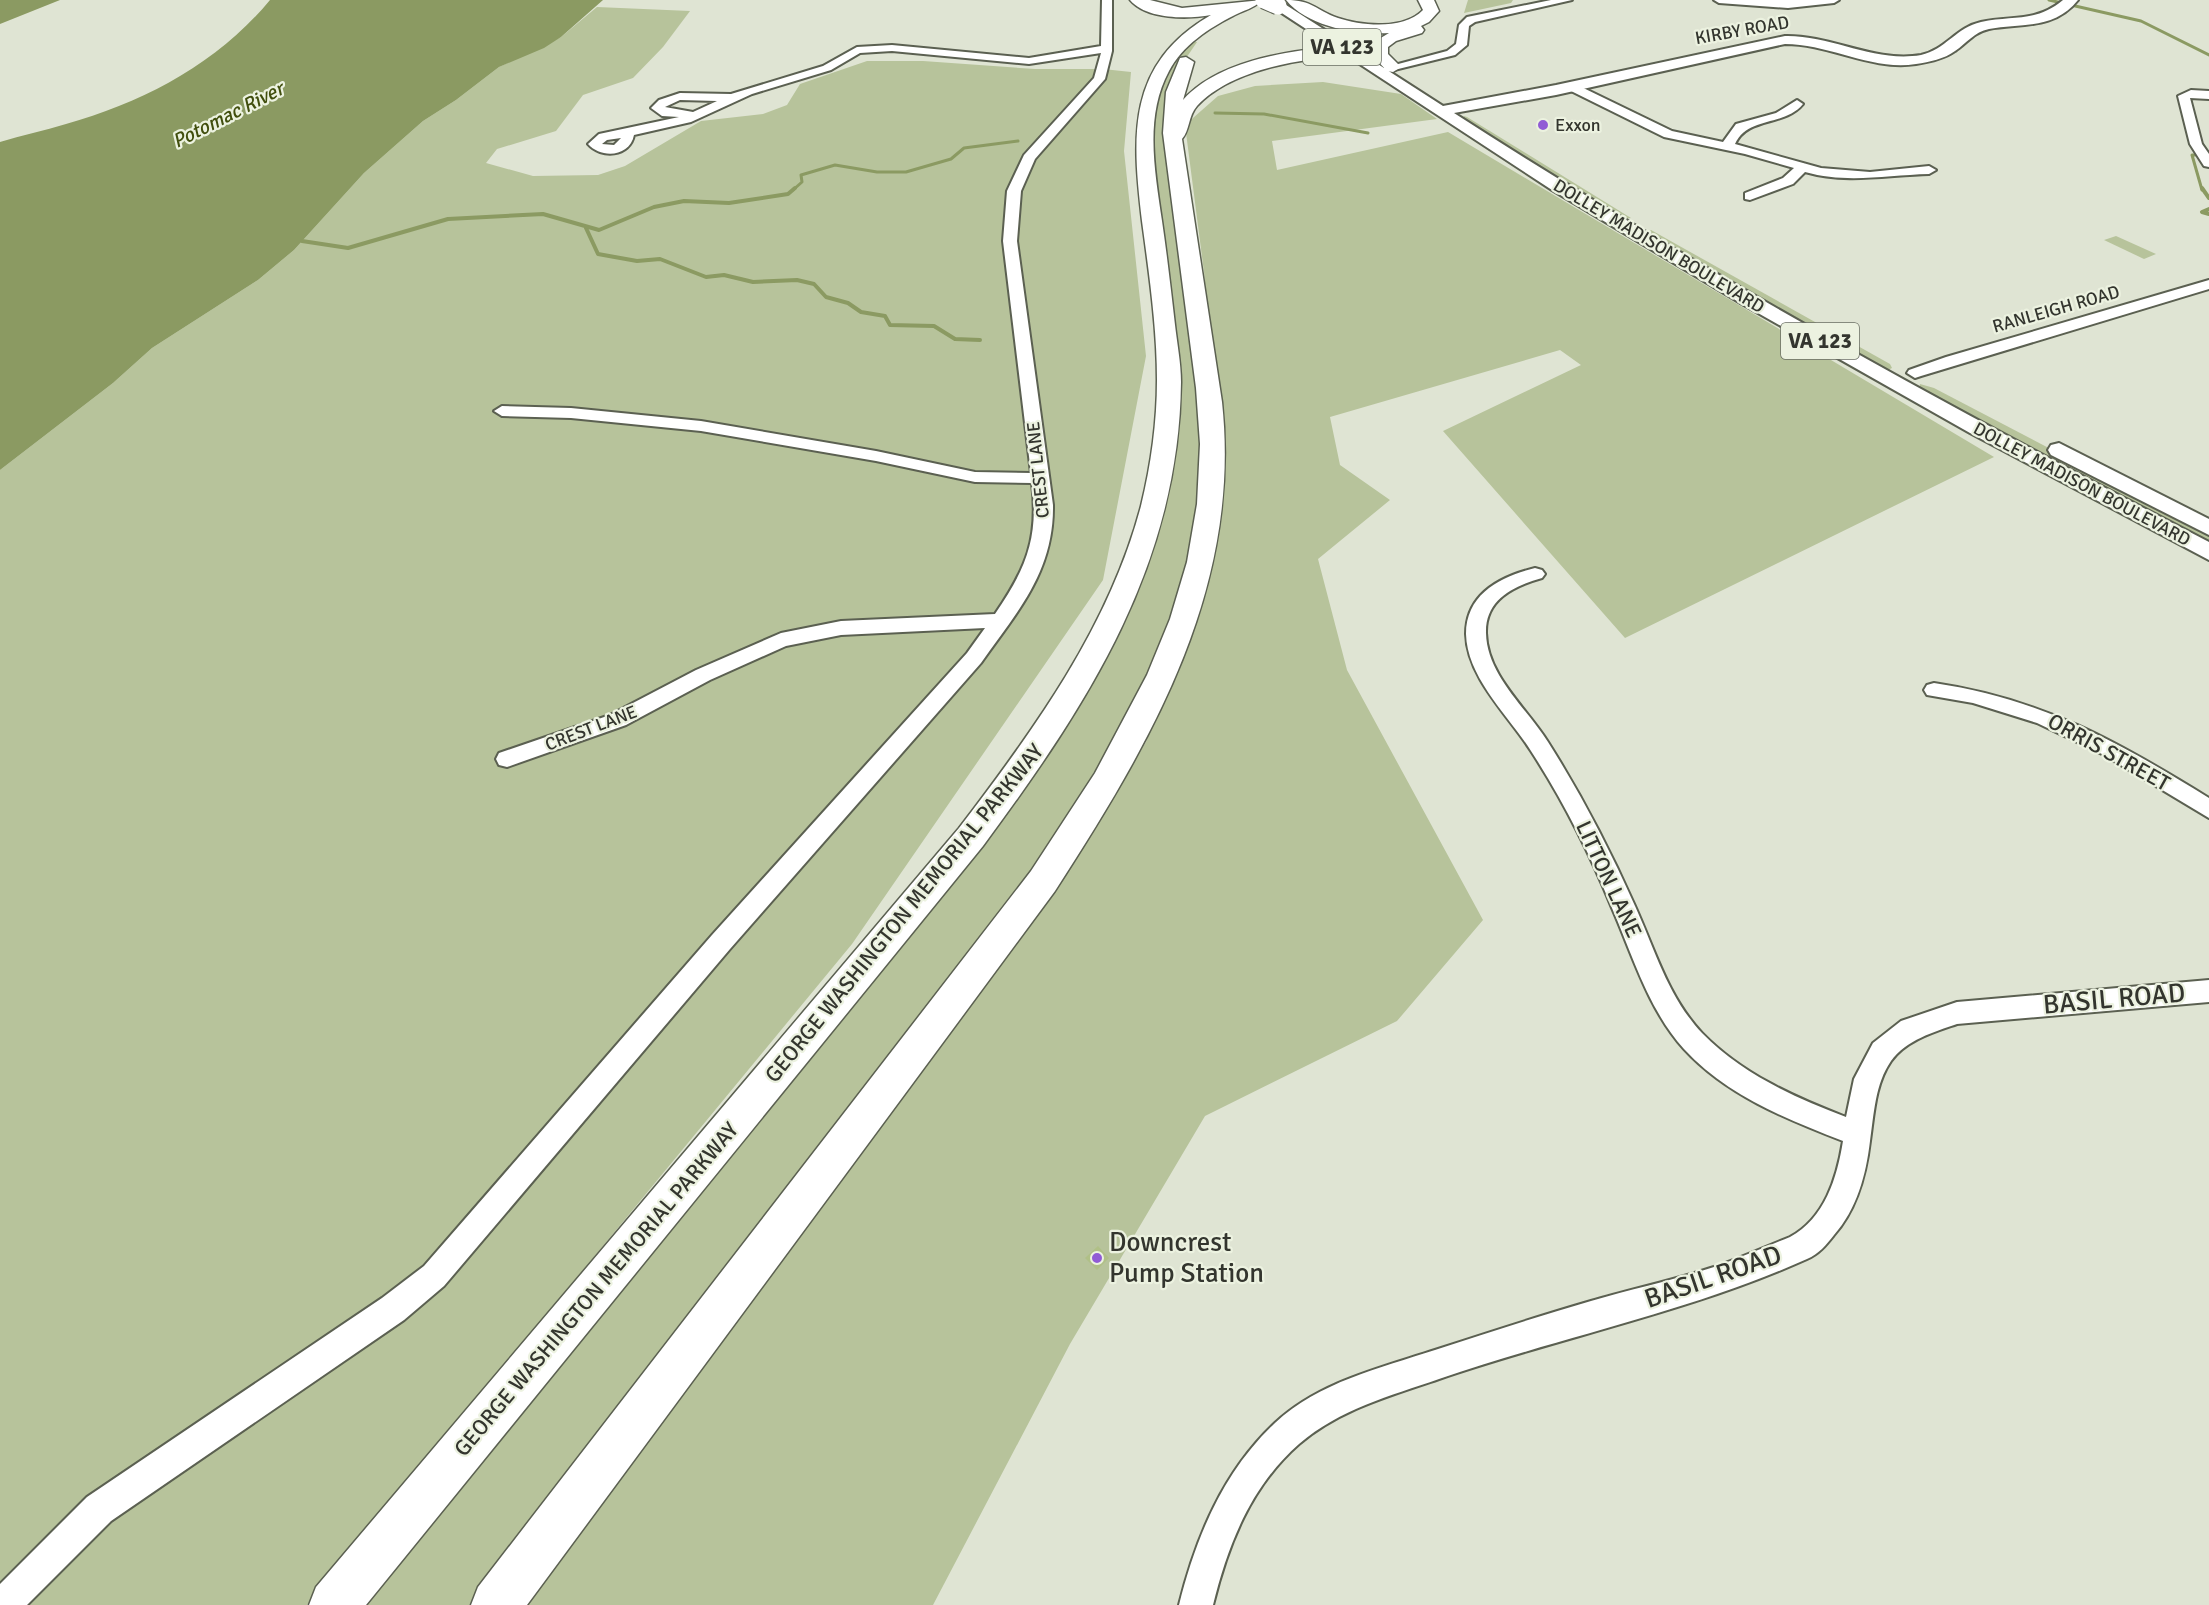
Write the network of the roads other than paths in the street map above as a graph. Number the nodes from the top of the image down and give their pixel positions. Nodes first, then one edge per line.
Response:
1 (1107, 0) edge
2 (1125, 0) edge
3 (1138, 0) edge
4 (1244, 0) edge
5 (1426, 0) edge
6 (1567, 0) edge
7 (1719, 0) edge
8 (1834, 0) edge
9 (1279, 3) edge
10 (2068, 3) edge
11 (1448, 11) dead end
12 (1150, 25) dead end
13 (1407, 32) junction
14 (1159, 46) dead end
15 (1347, 47) junction
16 (1106, 49) junction
17 (1386, 69) junction
18 (1571, 86) junction
19 (1152, 90) junction
20 (2209, 95) edge
21 (735, 97) junction
22 (1797, 104) dead end
23 (1450, 110) junction
24 (702, 113) junction
25 (628, 132) dead end
26 (1174, 143) junction
27 (1727, 147) junction
28 (2209, 163) edge
29 (1802, 168) junction
30 (1929, 170) dead end
31 (1750, 196) dead end
32 (1636, 225) junction
33 (2209, 284) edge
34 (1915, 374) junction
35 (1895, 383) junction
36 (502, 411) dead end
37 (1040, 478) junction
38 (2209, 528) edge
39 (2209, 552) edge
40 (1535, 574) dead end
41 (1002, 620) junction
42 (1934, 690) dead end
43 (507, 759) dead end
44 (2209, 809) edge
45 (2209, 991) edge
46 (1857, 1134) junction
47 (3, 1605) edge
48 (334, 1605) edge
49 (496, 1605) edge
50 (1196, 1605) edge

1 - 16 street, CREST LANE
2 - 12 highway
3 - 4 highway
5 - 9 highway
6 - 17 street
7 - 8 street
9 - 15 main road, DOLLEY MADISON BOULEVARD / VA 123
9 - 19 highway, GEORGE WASHINGTON MEMORIAL PARKWAY
9 - 26 highway
10 - 18 main road, KIRBY ROAD
11 - 13 highway
13 - 15 highway
13 - 17 highway
14 - 19 highway
15 - 17 main road, DOLLEY MADISON BOULEVARD / VA 123
15 - 26 highway
16 - 21 street
16 - 37 street, CREST LANE
17 - 23 main road, DOLLEY MADISON BOULEVARD / VA 123
18 - 23 main road, KIRBY ROAD
18 - 27 street
19 - 48 highway, GEORGE WASHINGTON MEMORIAL PARKWAY
20 - 28 street
21 - 24 street
21 - 24 street
22 - 27 street
23 - 32 main road, DOLLEY MADISON BOULEVARD / VA 123
24 - 25 street
26 - 49 highway
27 - 29 street
29 - 30 street
29 - 31 street
32 - 34 main road, DOLLEY MADISON BOULEVARD / VA 123
32 - 35 main road, DOLLEY MADISON BOULEVARD / VA 123
33 - 34 street, RANLEIGH ROAD
34 - 35 main road
34 - 38 main road, DOLLEY MADISON BOULEVARD / VA 123
35 - 39 main road, DOLLEY MADISON BOULEVARD / VA 123
36 - 37 street
37 - 41 street, CREST LANE
40 - 46 street, LITTON LANE
41 - 43 street, CREST LANE
41 - 47 street
42 - 44 street, ORRIS STREET
45 - 46 street, BASIL ROAD
46 - 50 street, BASIL ROAD

